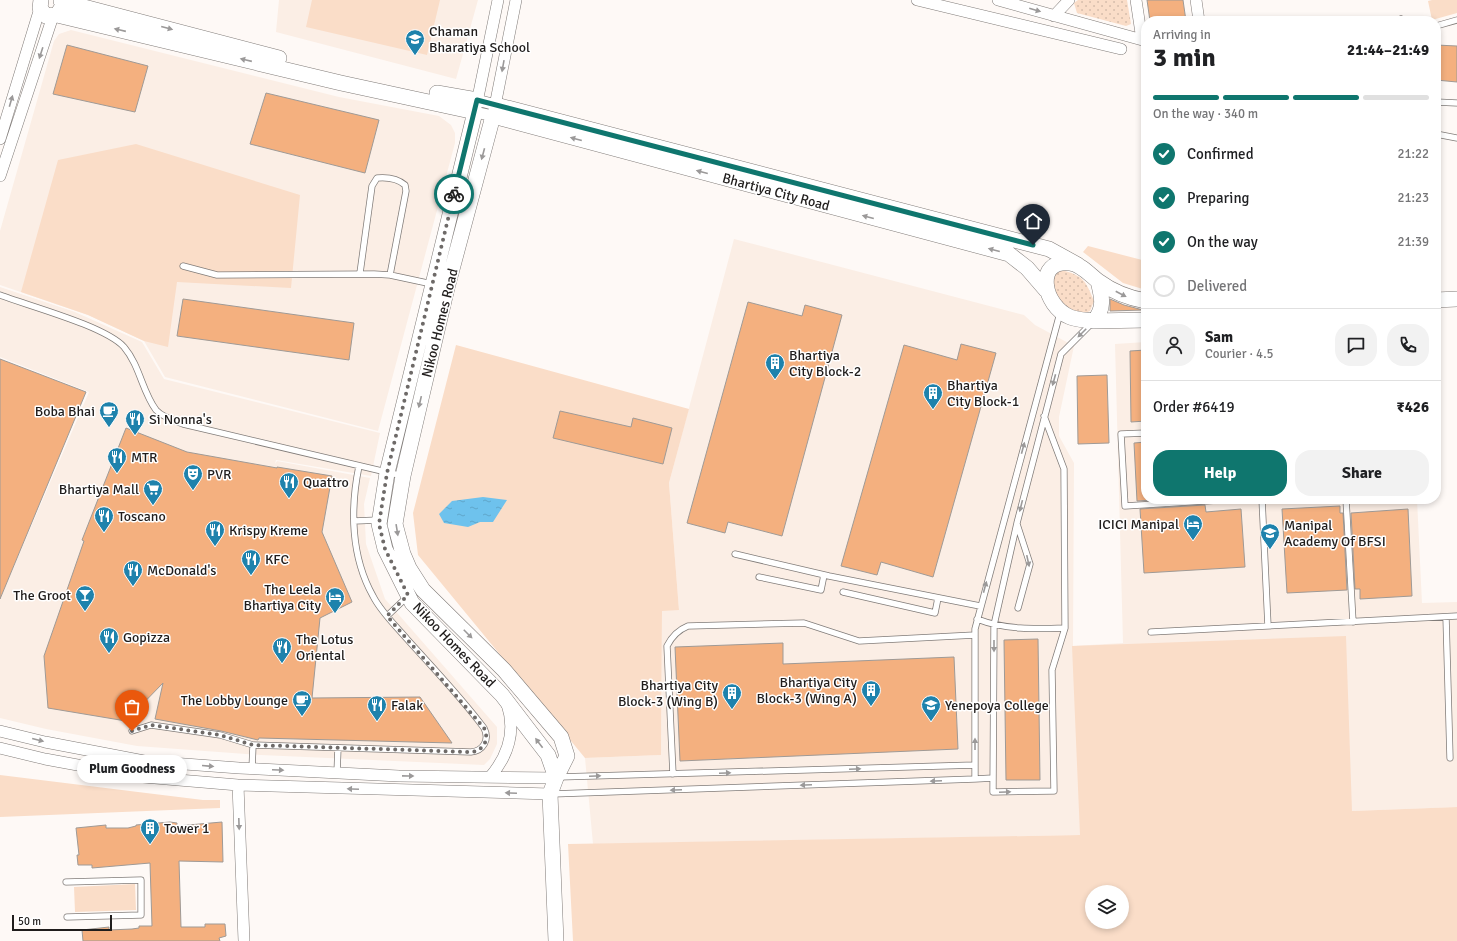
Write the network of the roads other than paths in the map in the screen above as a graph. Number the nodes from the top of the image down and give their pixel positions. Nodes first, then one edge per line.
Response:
1 (498, 0) edge
2 (516, 0) edge
3 (917, 0) edge
4 (998, 0) edge
5 (1069, 0) edge
6 (1136, 0) edge
7 (1196, 0) edge
8 (40, 4) edge
9 (58, 8) edge
10 (1054, 16) junction
11 (1198, 16) edge
12 (1457, 20) edge
13 (1441, 25) edge
14 (1141, 26) edge
15 (1141, 40) edge
16 (1120, 49) dead end
17 (1441, 102) edge
18 (1457, 103) edge
19 (476, 106) junction
20 (494, 111) junction
21 (1441, 135) edge
22 (1457, 138) edge
23 (0, 139) edge
24 (0, 176) edge
25 (183, 266) dead end
26 (1078, 266) junction
27 (360, 273) junction
28 (390, 275) junction
29 (1098, 281) junction
30 (440, 286) junction
31 (1046, 290) junction
32 (0, 295) edge
33 (1457, 299) edge
34 (1141, 300) edge
35 (1441, 300) edge
36 (1457, 308) edge
37 (1441, 309) edge
38 (1060, 311) junction
39 (1141, 320) edge
40 (1094, 321) junction
41 (1044, 416) junction
42 (1141, 433) edge
43 (360, 466) junction
44 (387, 473) junction
45 (403, 476) junction
46 (1157, 504) edge
47 (1262, 504) edge
48 (1346, 504) edge
49 (380, 520) junction
50 (354, 522) junction
51 (1017, 524) junction
52 (735, 554) dead end
53 (824, 575) junction
54 (759, 577) dead end
55 (843, 592) dead end
56 (408, 595) junction
57 (938, 598) junction
58 (980, 606) junction
59 (1018, 608) dead end
60 (387, 616) junction
61 (1457, 616) edge
62 (1446, 617) junction
63 (977, 619) junction
64 (1353, 622) junction
65 (994, 626) junction
66 (1268, 626) junction
67 (1064, 628) junction
68 (1151, 632) dead end
69 (975, 635) junction
70 (505, 699) junction
71 (0, 730) edge
72 (132, 731) dead end
73 (253, 745) junction
74 (0, 748) edge
75 (338, 748) junction
76 (1450, 758) dead end
77 (975, 765) junction
78 (252, 769) junction
79 (324, 772) junction
80 (337, 773) junction
81 (673, 774) junction
82 (490, 777) junction
83 (556, 778) junction
84 (993, 778) junction
85 (975, 779) junction
86 (238, 785) junction
87 (322, 788) junction
88 (550, 794) junction
89 (66, 882) dead end
90 (67, 917) dead end
91 (244, 941) edge
92 (556, 941) edge

1 - 19 street
2 -> 20 street
3 - 16 street
4 -> 10 street
5 - 10 street
6 - 14 street
7 - 11 street
8 - 9 street
23 -> 8 street
9 - 19 street
9 -> 24 street
10 - 15 street
12 - 13 lane
17 - 18 lane
19 - 20 street
19 - 30 street, Nikoo Homes Road
20 - 26 street, Bhartiya City Road
20 -> 30 street, Nikoo Homes Road
31 -> 20 street, Bhartiya City Road
21 - 22 lane
25 - 27 lane
26 - 29 street, Bhartiya City Road
26 - 31 street
27 - 28 lane
27 - 28 lane
28 - 30 lane
29 -> 34 street, Bhartiya City Road
29 - 40 street
30 - 44 street, Nikoo Homes Road
30 -> 45 street, Nikoo Homes Road
31 - 38 street, Bhartiya City Road
32 - 43 lane
33 - 35 street
36 - 37 street
38 - 40 street
58 -> 38 lane
39 - 40 street
40 -> 41 lane
41 -> 51 lane
41 - 67 lane
42 - 46 lane
43 - 44 lane
43 - 50 lane
44 - 45 lane
44 - 49 street, Nikoo Homes Road
45 -> 83 street, Nikoo Homes Road
47 - 66 lane
48 - 64 lane
49 - 50 lane
49 - 56 street, Nikoo Homes Road
50 - 60 lane
51 -> 59 lane
51 - 65 lane
52 - 53 lane
53 - 54 lane
53 - 57 lane
55 - 57 lane
56 - 60 lane
56 - 70 street, Nikoo Homes Road
57 - 58 lane
58 - 63 lane
60 - 75 lane
61 - 62 lane
62 - 64 lane
62 - 76 lane
63 - 65 lane
63 - 69 lane
64 - 66 lane
65 - 67 lane
65 -> 84 lane
66 - 68 lane
84 -> 67 lane
77 -> 69 lane
69 - 81 lane
70 - 82 street
83 -> 70 street, Nikoo Homes Road
71 -> 78 street
72 - 73 lane
73 - 75 lane
73 - 78 lane
74 - 86 street
75 - 80 lane
81 -> 77 lane
77 - 85 lane
78 -> 79 street
79 - 80 street
79 - 87 street
80 -> 82 street
83 -> 81 lane
82 - 83 street
83 - 88 street
84 - 85 lane
85 -> 88 lane
86 - 87 street
86 -> 91 street
88 -> 87 street
88 - 92 street
89 - 90 lane

